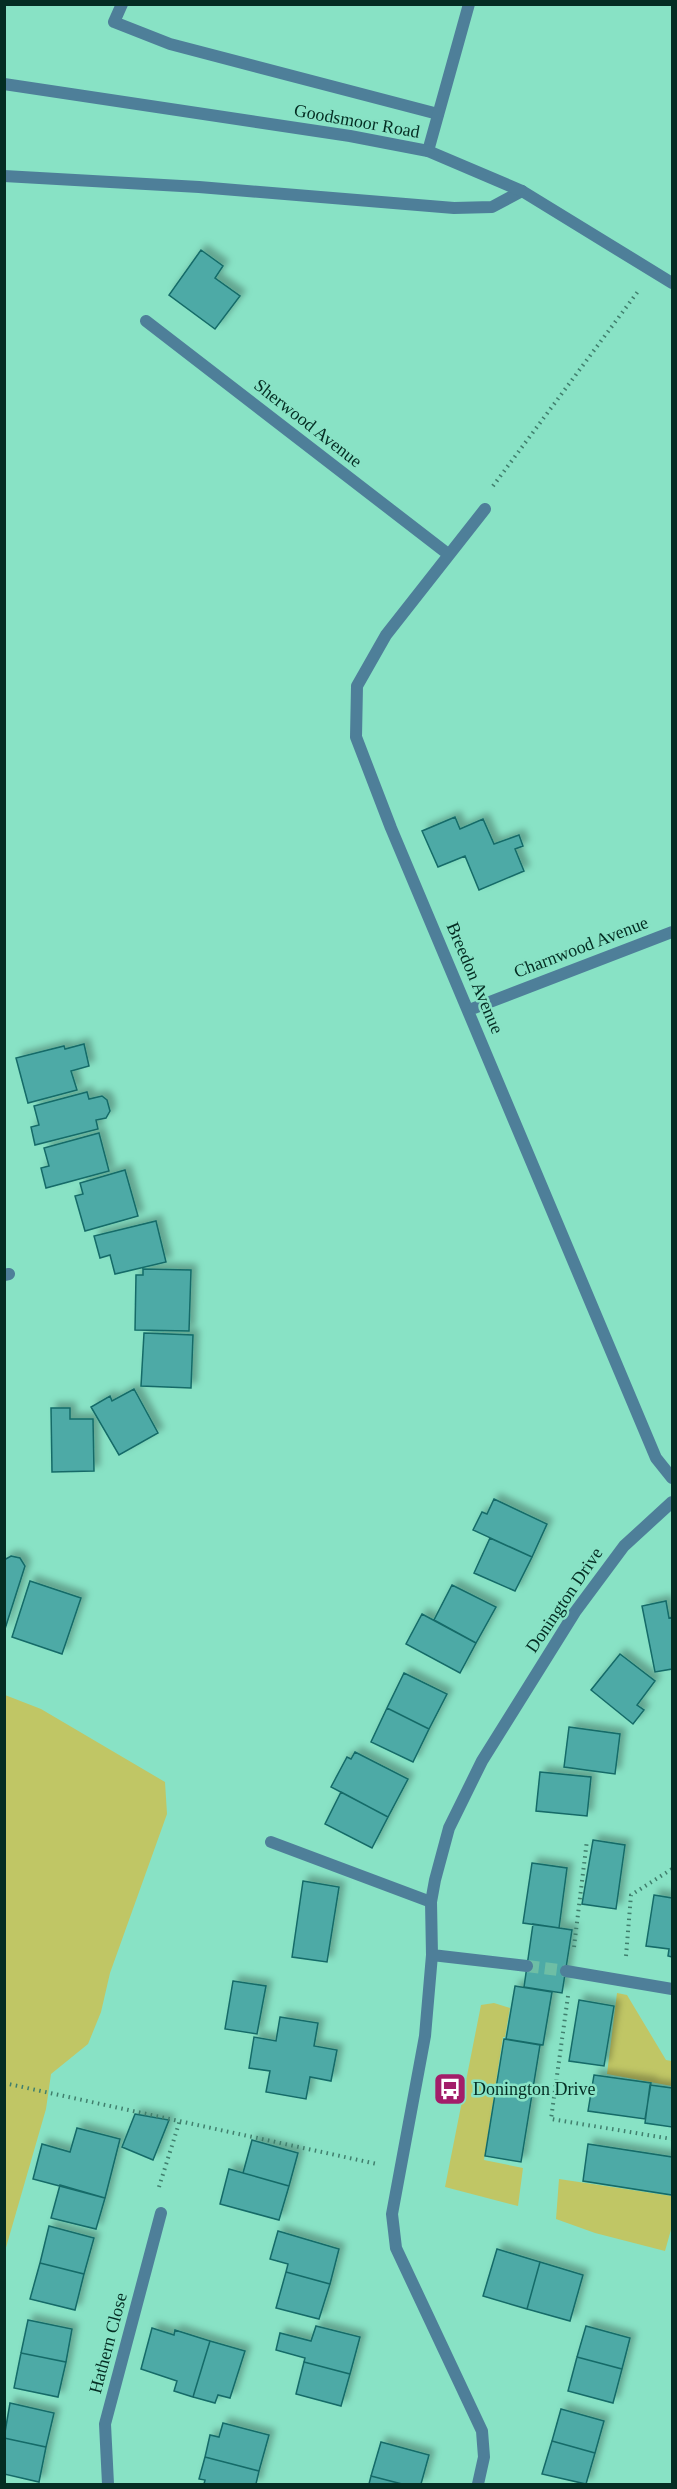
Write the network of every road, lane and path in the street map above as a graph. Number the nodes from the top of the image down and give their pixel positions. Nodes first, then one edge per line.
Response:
1 (122, 4) edge
2 (469, 4) edge
3 (4, 84) edge
4 (438, 114) junction
5 (428, 151) junction
6 (4, 176) edge
7 (522, 191) junction
8 (653, 270) junction
9 (672, 283) edge
10 (146, 321) dead end
11 (484, 509) joint
12 (448, 554) junction
13 (672, 932) edge
14 (469, 1010) junction
15 (672, 1478) edge
16 (672, 1502) edge
17 (587, 1840) dead end
18 (271, 1842) dead end
19 (672, 1869) edge
20 (431, 1902) junction
21 (432, 1955) junction
22 (527, 1966) tunnel mouth
23 (569, 1971) junction
24 (624, 1981) junction
25 (672, 1989) edge
26 (4, 2083) edge
27 (180, 2120) junction
28 (672, 2139) edge
29 (398, 2168) junction
30 (161, 2213) joint
31 (108, 2484) edge
32 (478, 2484) edge

1 - 4 street
2 - 4 street
3 - 5 street, Goodsmoor Road
4 - 5 street
5 - 7 street, Goodsmoor Road
6 - 7 street
7 - 8 street, Goodsmoor Road
8 - 9 street, Goodsmoor Road
8 - 11 path
10 - 12 street, Sherwood Avenue
11 - 12 street, Breedon Avenue
12 - 14 street, Breedon Avenue
13 - 14 street, Charnwood Avenue
14 - 15 street, Breedon Avenue
16 - 20 street, Donington Drive
17 - 23 path
18 - 20 street
19 - 24 path
20 - 21 street, Donington Drive
21 - 22 street
21 - 29 street, Donington Drive
23 - 24 street
23 - 28 path
24 - 25 street
26 - 27 path
27 - 29 path
27 - 30 path
29 - 32 street, Donington Drive
30 - 31 street, Hathern Close

